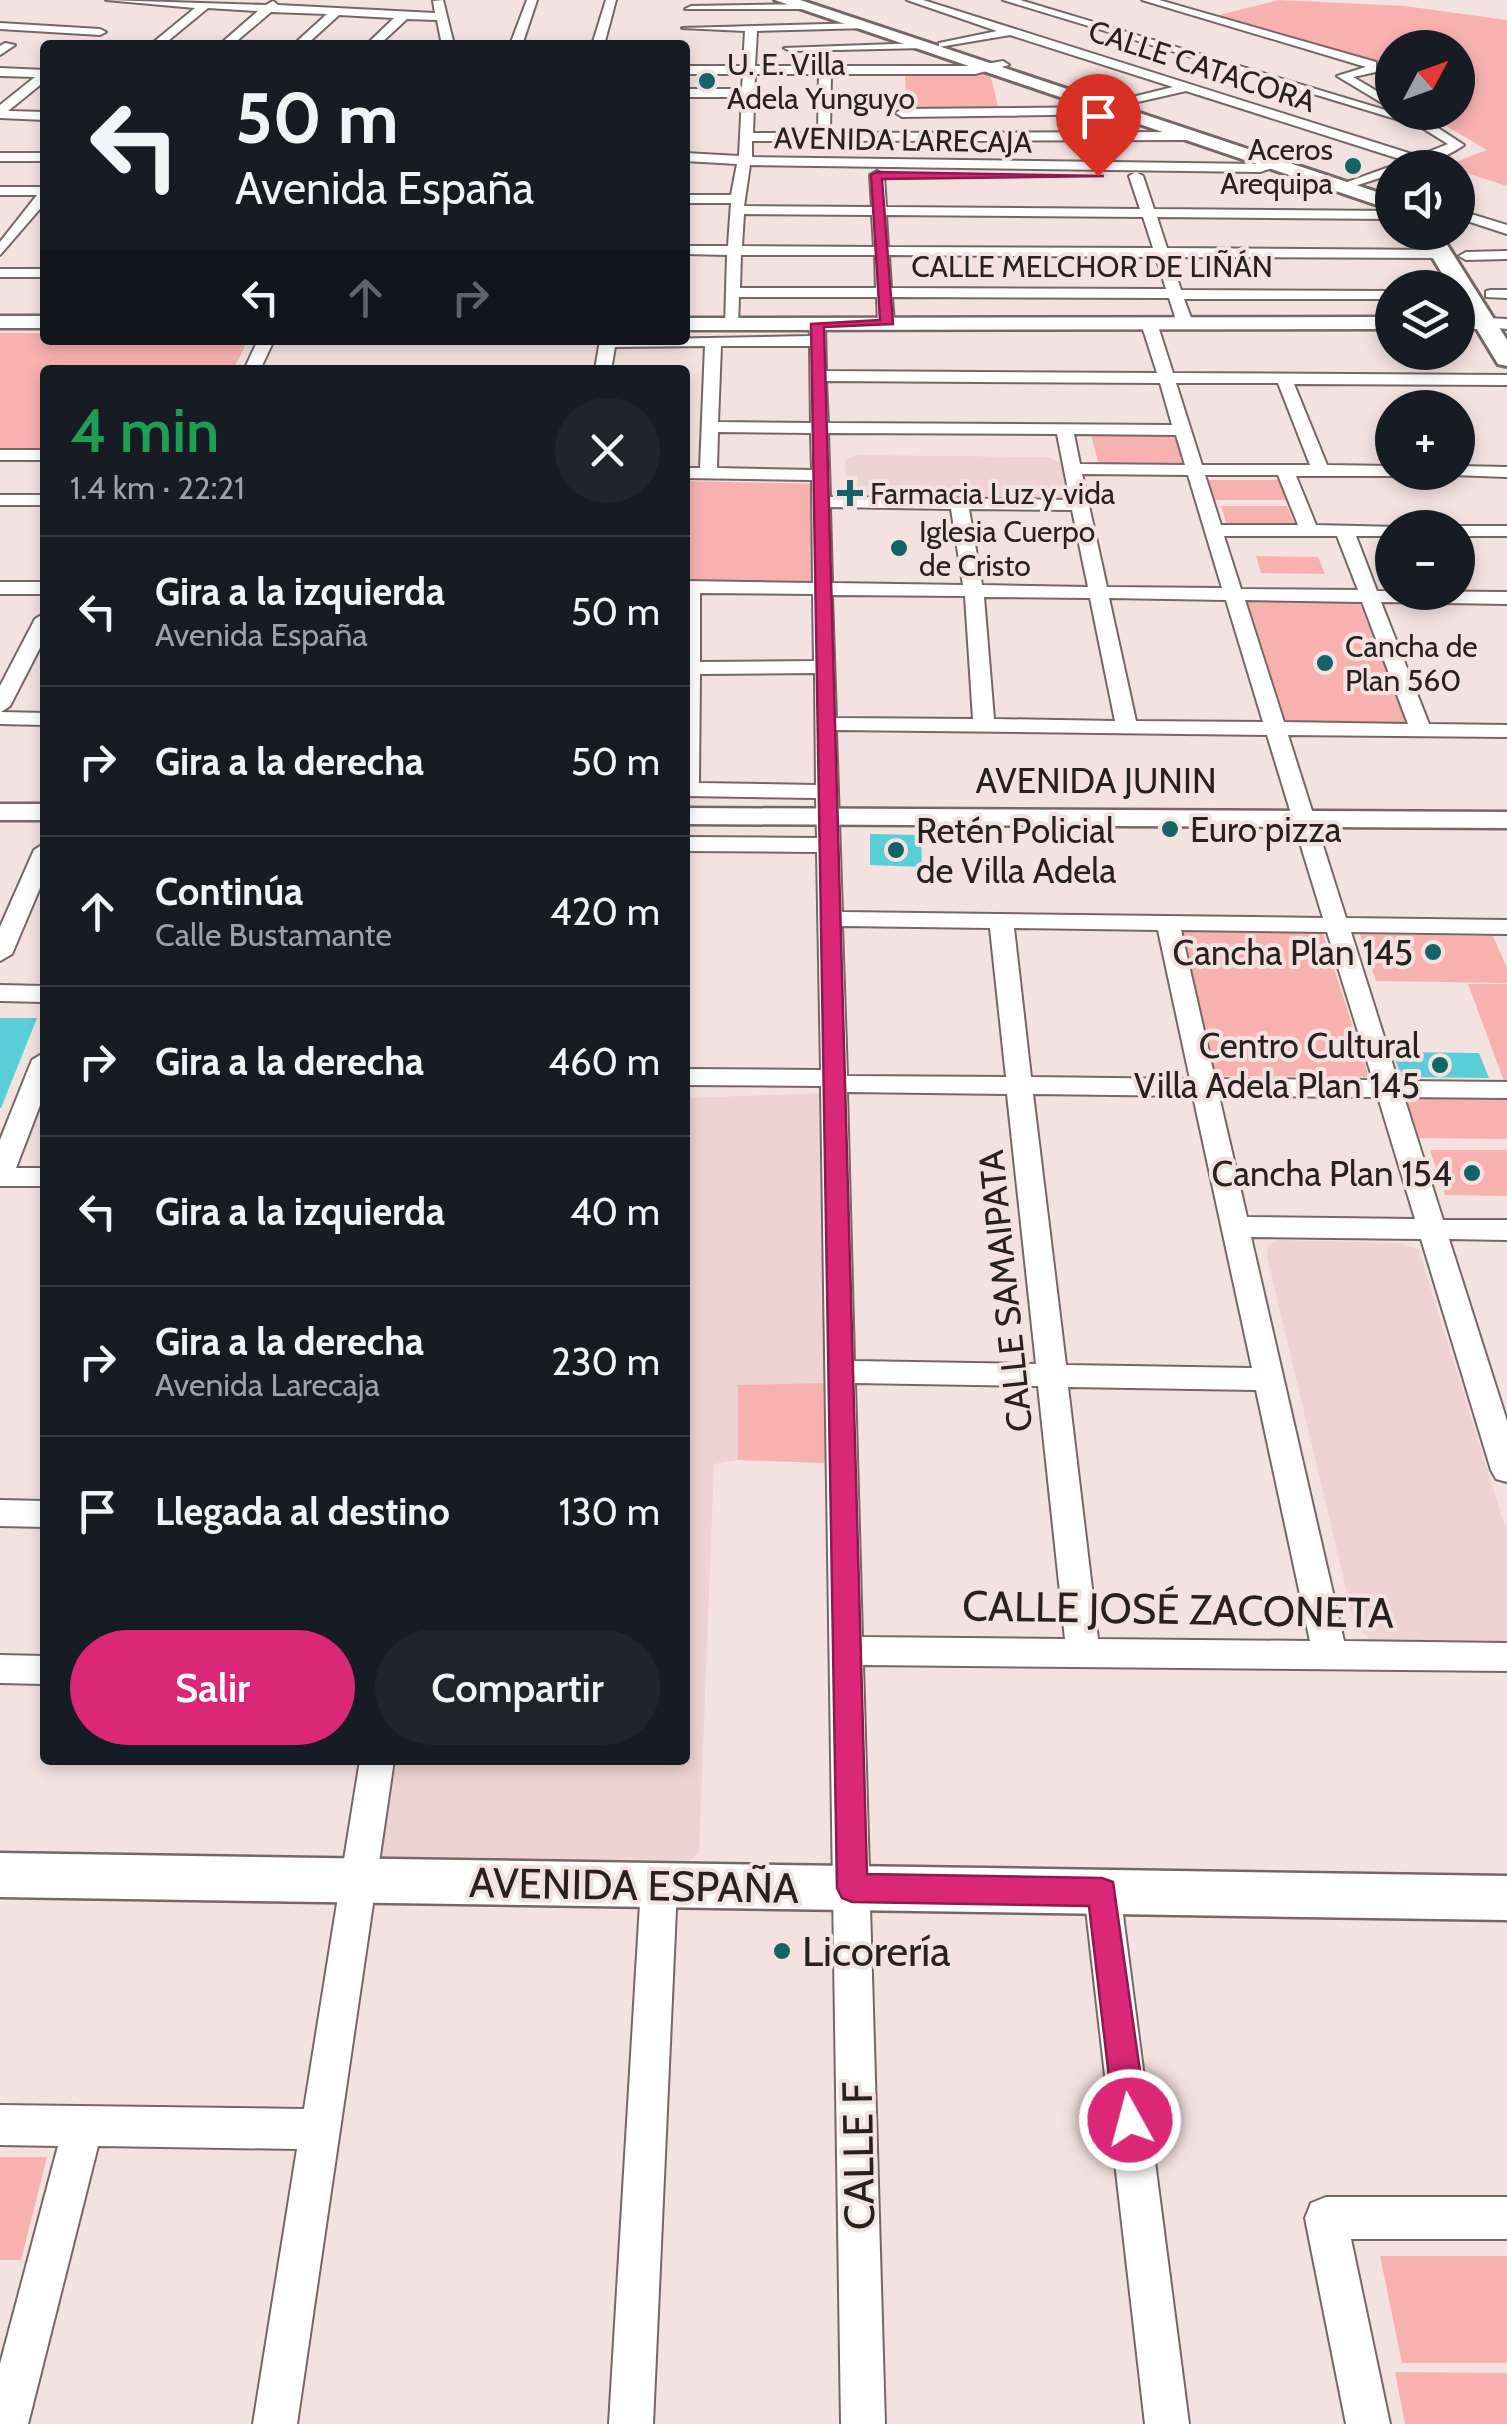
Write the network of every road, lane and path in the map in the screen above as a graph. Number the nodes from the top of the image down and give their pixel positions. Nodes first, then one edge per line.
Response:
1 (111, 0) edge
2 (438, 0) edge
3 (532, 0) edge
4 (611, 0) edge
5 (784, 0) edge
6 (912, 0) edge
7 (1033, 0) edge
8 (1148, 0) edge
9 (139, 1) edge
10 (1013, 2) edge
11 (129, 4) edge
12 (205, 4) junction
13 (273, 4) edge
14 (692, 4) edge
15 (807, 4) edge
16 (337, 11) junction
17 (404, 14) junction
18 (1199, 15) junction
19 (440, 16) junction
20 (1067, 18) junction
21 (1180, 20) dead end
22 (113, 22) dead end
23 (1162, 25) dead end
24 (0, 26) edge
25 (864, 26) junction
26 (688, 28) junction
27 (752, 29) junction
28 (1010, 31) junction
29 (100, 32) junction
30 (1124, 36) junction
31 (90, 40) edge
32 (162, 40) edge
33 (231, 40) edge
34 (305, 40) edge
35 (377, 40) edge
36 (447, 40) edge
37 (518, 40) edge
38 (599, 40) edge
39 (686, 40) edge
40 (933, 45) junction
41 (27, 46) dead end
42 (3, 47) edge
43 (753, 48) junction
44 (996, 66) junction
45 (690, 70) edge
46 (750, 70) junction
47 (824, 71) junction
48 (0, 72) edge
49 (1244, 72) junction
50 (40, 75) edge
51 (1343, 76) junction
52 (40, 79) edge
53 (1185, 87) junction
54 (28, 89) junction
55 (1298, 89) junction
56 (40, 90) edge
57 (899, 92) junction
58 (690, 93) edge
59 (748, 93) junction
60 (1375, 95) edge
61 (1117, 107) junction
62 (1375, 110) edge
63 (0, 112) edge
64 (40, 116) edge
65 (1434, 130) edge
66 (1190, 136) junction
67 (746, 138) junction
68 (824, 138) junction
69 (903, 138) junction
70 (984, 138) junction
71 (1385, 150) edge
72 (1446, 150) edge
73 (690, 156) edge
74 (0, 157) edge
75 (40, 157) edge
76 (751, 162) junction
77 (988, 166) junction
78 (1284, 168) junction
79 (908, 170) junction
80 (877, 175) junction
81 (1136, 176) junction
82 (1375, 176) edge
83 (1350, 185) junction
84 (0, 191) edge
85 (1375, 191) edge
86 (40, 194) edge
87 (1375, 196) edge
88 (40, 199) edge
89 (690, 200) edge
90 (736, 205) junction
91 (879, 211) junction
92 (1148, 213) junction
93 (1375, 215) edge
94 (1475, 220) edge
95 (1507, 230) edge
96 (15, 233) edge
97 (1507, 240) edge
98 (1475, 242) edge
99 (1375, 245) edge
100 (1475, 248) edge
101 (0, 250) edge
102 (690, 250) edge
103 (734, 250) junction
104 (882, 250) junction
105 (1458, 250) edge
106 (1161, 252) junction
107 (1507, 255) edge
108 (0, 273) edge
109 (40, 273) edge
110 (732, 292) junction
111 (884, 293) junction
112 (1176, 294) junction
113 (1375, 295) edge
114 (1481, 295) edge
115 (0, 322) edge
116 (40, 322) edge
117 (690, 324) edge
118 (730, 324) junction
119 (886, 324) junction
120 (1149, 324) junction
121 (1185, 324) junction
122 (1375, 324) edge
123 (1500, 324) edge
124 (818, 332) junction
125 (690, 342) edge
126 (713, 342) junction
127 (1507, 359) edge
128 (819, 376) junction
129 (1166, 378) junction
130 (1284, 379) junction
131 (1507, 380) edge
132 (710, 427) junction
133 (820, 428) junction
134 (1064, 429) junction
135 (1182, 430) junction
136 (0, 455) edge
137 (40, 455) edge
138 (1071, 469) junction
139 (1193, 470) junction
140 (1285, 470) junction
141 (1322, 470) junction
142 (1375, 471) edge
143 (1475, 472) edge
144 (1507, 472) edge
145 (690, 473) edge
146 (708, 474) junction
147 (821, 476) junction
148 (40, 501) edge
149 (822, 502) junction
150 (960, 503) junction
151 (8, 505) edge
152 (1078, 505) junction
153 (1212, 530) junction
154 (1309, 530) junction
155 (1344, 530) junction
156 (1375, 531) edge
157 (1475, 531) edge
158 (1507, 531) edge
159 (690, 587) edge
160 (0, 588) edge
161 (40, 588) edge
162 (824, 589) junction
163 (974, 594) junction
164 (1098, 595) junction
165 (1233, 597) junction
166 (1366, 598) junction
167 (1507, 598) edge
168 (40, 628) edge
169 (826, 667) junction
170 (690, 680) edge
171 (0, 706) edge
172 (0, 718) edge
173 (40, 718) edge
174 (828, 724) junction
175 (984, 725) junction
176 (1127, 727) junction
177 (1274, 730) junction
178 (1421, 730) junction
179 (1507, 731) edge
180 (690, 799) edge
181 (0, 812) edge
182 (40, 812) edge
183 (830, 818) junction
184 (1302, 818) junction
185 (1507, 820) edge
186 (690, 843) edge
187 (40, 859) edge
188 (10, 910) edge
189 (40, 910) edge
190 (833, 919) junction
191 (1001, 921) junction
192 (1168, 923) junction
193 (1336, 926) junction
194 (1505, 931) edge
195 (0, 954) edge
196 (0, 994) edge
197 (40, 994) edge
198 (40, 1073) edge
199 (690, 1077) edge
200 (836, 1081) junction
201 (1020, 1086) junction
202 (1204, 1088) junction
203 (1387, 1089) junction
204 (1507, 1090) edge
205 (0, 1175) edge
206 (40, 1178) edge
207 (1235, 1227) junction
208 (1431, 1230) junction
209 (1507, 1230) edge
210 (842, 1372) junction
211 (1052, 1376) junction
212 (1267, 1379) junction
213 (1494, 1384) edge
214 (1507, 1470) edge
215 (0, 1514) edge
216 (40, 1514) edge
217 (848, 1651) junction
218 (1083, 1652) junction
219 (1330, 1655) junction
220 (1507, 1657) edge
221 (0, 1669) edge
222 (40, 1670) edge
223 (376, 1765) edge
224 (0, 1875) edge
225 (360, 1881) junction
226 (660, 1887) junction
227 (852, 1888) junction
228 (1102, 1892) junction
229 (1504, 1907) edge
230 (0, 2126) edge
231 (84, 2126) junction
232 (321, 2129) junction
233 (1507, 2218) edge
234 (6, 2424) edge
235 (274, 2424) edge
236 (631, 2424) edge
237 (863, 2424) edge
238 (1168, 2424) edge
239 (1368, 2424) edge

1 - 11 street
2 - 19 street
3 - 37 street
4 - 38 street
5 - 15 main road
6 - 28 street, CALLE CATACORA
7 - 10 street
8 - 18 street
9 - 11 street
9 - 12 street
10 - 20 street
12 - 13 street
12 - 32 street
13 - 16 street
13 - 33 street
14 - 15 street
14 - 26 street
15 - 25 main road
15 - 40 main road
16 - 17 street
16 - 34 street
17 - 19 street
17 - 35 street
18 - 21 street
18 - 51 street
19 - 36 street
20 - 28 street
20 - 30 street
22 - 29 street
23 - 30 street
24 - 29 street
25 - 27 street
25 - 40 main road
26 - 27 street
26 - 39 street
27 - 43 street
28 - 40 street
28 - 53 street, CALLE CATACORA
29 - 31 street
30 - 49 street
40 - 43 street
40 - 44 main road
41 - 42 street
43 - 46 street
44 - 57 street
44 - 61 main road
45 - 46 street
46 - 47 street
46 - 59 street
47 - 57 street
47 - 68 street
48 - 50 street
49 - 53 street
49 - 55 street
51 - 55 street
51 - 60 street
52 - 54 street
53 - 61 street
53 - 71 street, CALLE CATACORA
54 - 56 street
54 - 63 street
55 - 62 street
57 - 61 street
57 - 69 street
58 - 59 street
59 - 67 street
61 - 66 main road
61 - 78 main road
63 - 64 street
65 - 72 street
66 - 70 street
66 - 78 main road
67 - 68 street
67 - 76 street
68 - 69 street
69 - 70 street
69 - 79 street
70 - 77 street
73 - 76 street, AVENIDA LARECAJA
74 - 75 street
76 - 79 street, AVENIDA LARECAJA
76 - 80 street, AVENIDA LARECAJA
76 - 90 street
77 - 78 street, AVENIDA LARECAJA
77 - 79 street, AVENIDA LARECAJA
78 - 81 street, AVENIDA LARECAJA
78 - 83 main road
79 - 80 street, AVENIDA LARECAJA
79 - 81 street, AVENIDA LARECAJA
80 - 91 street
81 - 92 street
82 - 83 street
83 - 85 main road
83 - 87 main road
84 - 86 street
88 - 96 street
89 - 90 street
90 - 91 street
90 - 103 street
91 - 92 street
91 - 104 street
92 - 93 street
92 - 106 street
94 - 95 street
96 - 101 street
97 - 98 street
99 - 106 street
100 - 107 street
102 - 103 street
103 - 104 street
103 - 110 street
104 - 106 street
104 - 111 street
105 - 114 main road
106 - 112 street
108 - 109 street
110 - 111 street, CALLE MELCHOR DE LIÑÁN
110 - 118 street
111 - 112 street, CALLE MELCHOR DE LIÑÁN
111 - 119 street
112 - 113 street, CALLE MELCHOR DE LIÑÁN
112 - 121 street
114 - 123 main road
115 - 116 street
117 - 118 street
118 - 124 street
119 - 120 street
119 - 124 street
120 - 121 street
120 - 129 street
121 - 122 street
123 - 127 main road
124 - 126 street
124 - 128 street, CALLE F
125 - 126 street
126 - 132 street
128 - 129 street
128 - 133 street, CALLE F
129 - 130 street
129 - 135 street
130 - 131 street
130 - 141 street
132 - 133 street
132 - 146 street
133 - 134 street
133 - 147 street, CALLE F
134 - 135 street
134 - 138 street
135 - 139 street
136 - 137 street
138 - 139 street
138 - 152 street
139 - 140 street
139 - 153 street
140 - 141 street
140 - 154 street
141 - 142 street
143 - 144 street
145 - 146 street
146 - 147 street
147 - 149 street, CALLE F
148 - 151 street
149 - 150 street
149 - 162 street, CALLE F
150 - 152 street
150 - 163 street
152 - 164 street
153 - 154 street
153 - 165 street
154 - 155 street
155 - 156 street
155 - 166 street
157 - 158 street
159 - 162 street
160 - 161 street
162 - 163 street
162 - 169 street, CALLE F
163 - 164 street
163 - 175 street
164 - 165 street
164 - 176 street
165 - 166 street
165 - 177 street
166 - 167 street
166 - 178 street
168 - 171 street
169 - 170 street
169 - 174 street, CALLE F
172 - 173 street
174 - 175 street
174 - 183 street, CALLE F
175 - 176 street
176 - 177 street
177 - 178 street
177 - 184 street
178 - 179 street
180 - 183 street, AVENIDA JUNIN
181 - 182 street
183 - 184 street, AVENIDA JUNIN
183 - 186 street, AVENIDA JUNIN
183 - 190 street, CALLE F
184 - 185 street, AVENIDA JUNIN
184 - 193 street
187 - 188 street
188 - 189 street
188 - 195 street
190 - 191 street
190 - 200 street, CALLE F
191 - 192 street
191 - 201 street, CALLE SAMAIPATA
192 - 193 street
192 - 202 street
193 - 194 street
193 - 203 street
196 - 197 street
198 - 205 street
199 - 200 street
200 - 201 street
200 - 210 street, CALLE F
201 - 202 street
201 - 211 street, CALLE SAMAIPATA
202 - 203 street
202 - 207 street
203 - 204 street
203 - 208 street
205 - 206 street
207 - 208 street
207 - 212 street
208 - 209 street
208 - 213 street
210 - 211 street
210 - 217 street, CALLE F
211 - 212 street
211 - 218 street, CALLE SAMAIPATA
212 - 219 street
213 - 214 street
215 - 216 street
217 - 218 street, CALLE JOSÉ ZACONETA
217 - 227 street, CALLE F
218 - 219 street, CALLE JOSÉ ZACONETA
219 - 220 street, CALLE JOSÉ ZACONETA
221 - 222 street
223 - 225 street
224 - 225 street, AVENIDA ESPAÑA
225 - 226 street, AVENIDA ESPAÑA
225 - 232 street
226 - 227 street, AVENIDA ESPAÑA
226 - 236 street
227 - 228 street, AVENIDA ESPAÑA
227 - 237 street, CALLE F
228 - 229 street, AVENIDA ESPAÑA
228 - 238 street
230 - 231 street
231 - 232 street
231 - 234 street
232 - 235 street
233 - 239 street

